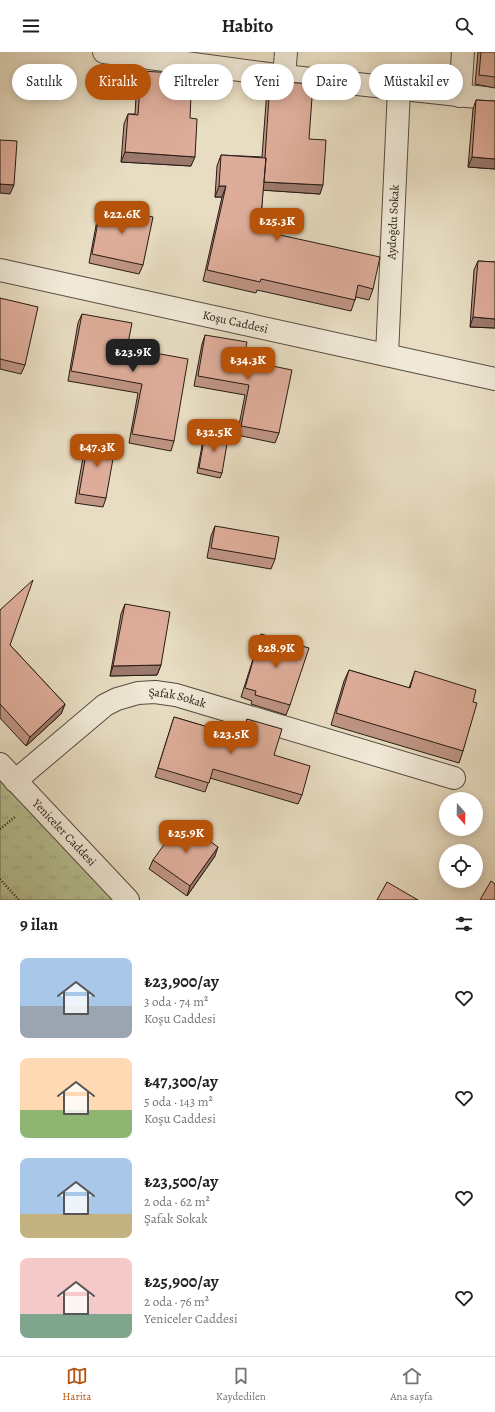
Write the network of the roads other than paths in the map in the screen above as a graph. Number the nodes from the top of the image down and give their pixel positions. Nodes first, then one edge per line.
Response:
1 (110, 52) edge
2 (286, 52) edge
3 (463, 52) edge
4 (285, 64) edge
5 (462, 64) edge
6 (241, 70) edge
7 (294, 77) edge
8 (369, 86) edge
9 (463, 96) edge
10 (399, 100) edge
11 (495, 100) edge
12 (0, 270) edge
13 (387, 355) junction
14 (495, 379) edge
15 (0, 764) edge
16 (454, 778) dead end
17 (15, 781) junction
18 (128, 900) edge

1 - 6 street
2 - 4 street
3 - 5 street
7 - 8 street
9 - 11 street
10 - 13 street, Aydoğdu Sokak
12 - 13 street, Koşu Caddesi
13 - 14 street, Koşu Caddesi
15 - 17 street, Yeniceler Caddesi
16 - 17 street, Şafak Sokak
17 - 18 street, Yeniceler Caddesi

